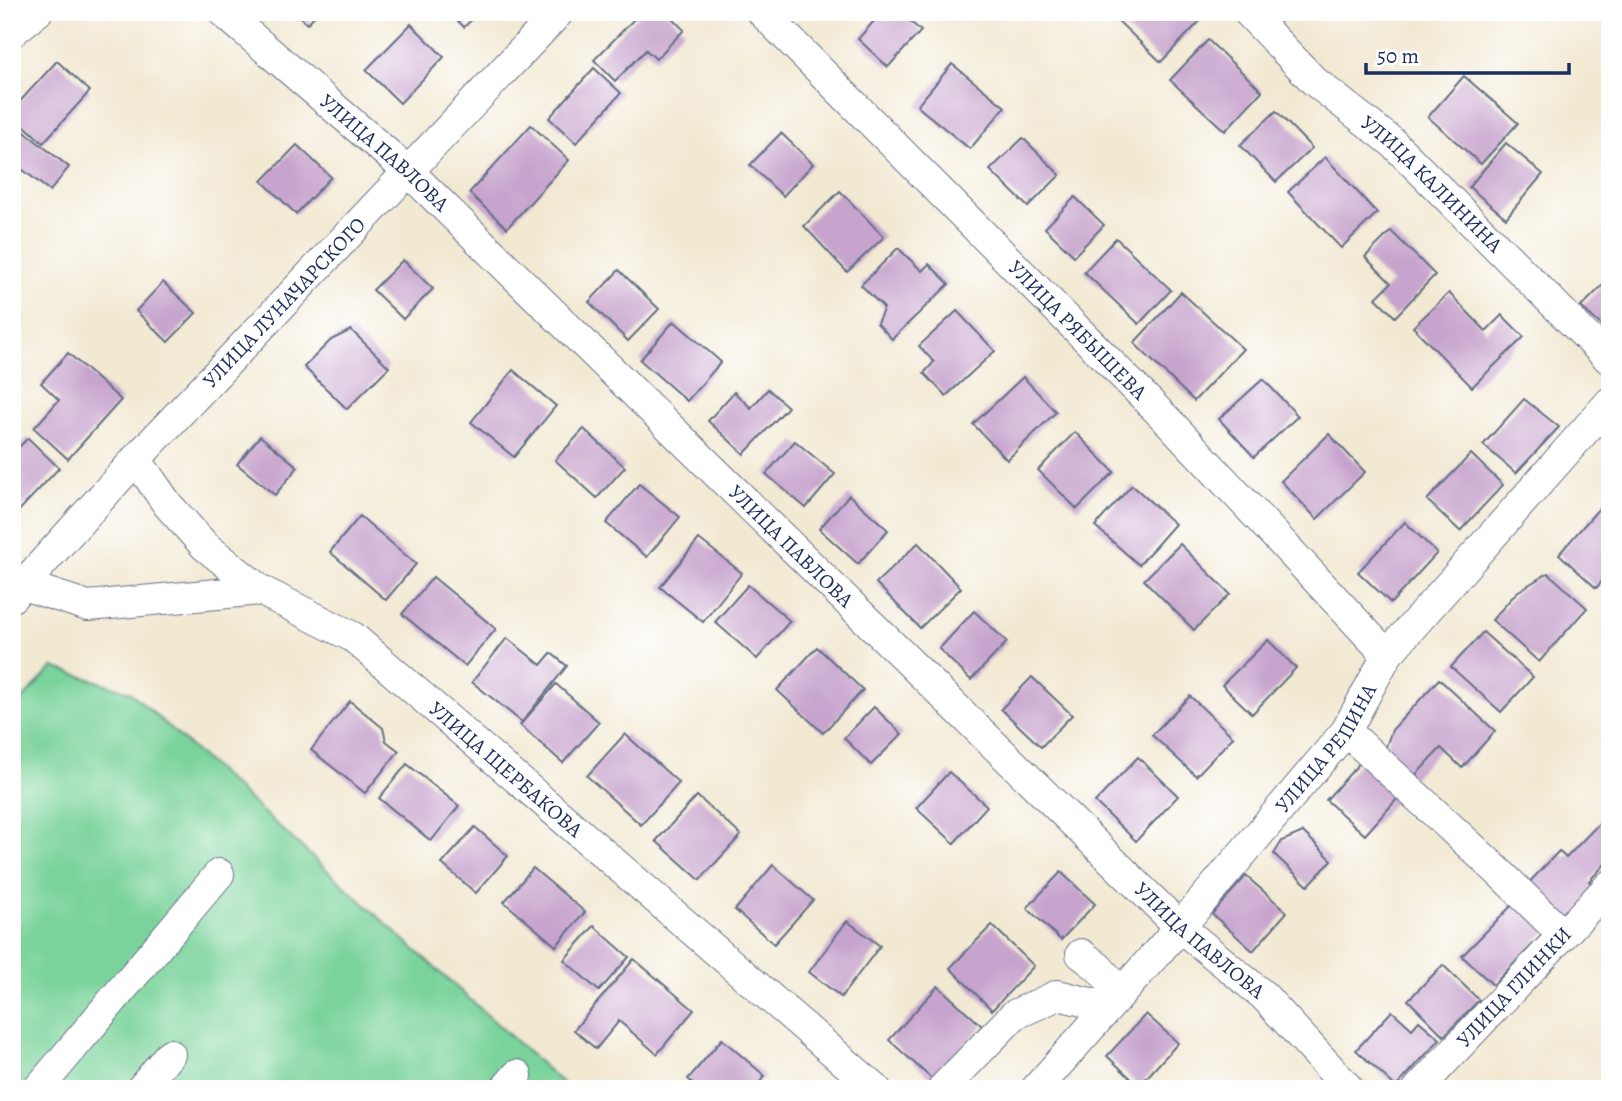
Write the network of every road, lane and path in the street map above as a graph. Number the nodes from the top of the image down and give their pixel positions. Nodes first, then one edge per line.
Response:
1 (37, 12) edge
2 (223, 12) edge
3 (559, 12) edge
4 (762, 12) edge
5 (1248, 12) edge
6 (12, 32) edge
7 (409, 173) junction
8 (1610, 360) edge
9 (1610, 402) edge
10 (136, 459) junction
11 (260, 590) junction
12 (18, 591) edge
13 (1387, 655) junction
14 (1346, 731) junction
15 (219, 874) dead end
16 (1610, 885) edge
17 (1180, 927) junction
18 (1562, 934) junction
19 (1081, 954) dead end
20 (1114, 1000) junction
21 (170, 1054) dead end
22 (944, 1087) edge
23 (38, 1089) edge
24 (141, 1089) edge
25 (876, 1089) edge
26 (1036, 1089) edge
27 (1349, 1089) edge
28 (1418, 1089) edge

1 - 6 street
2 - 7 street, УЛИЦА ПАВЛОВА
3 - 7 street, УЛИЦА ЛУНАЧАРСКОГО
4 - 13 street, УЛИЦА РЯБЫШЕВА
5 - 8 street, УЛИЦА КАЛИНИНА
7 - 10 street, УЛИЦА ЛУНАЧАРСКОГО
7 - 17 street, УЛИЦА ПАВЛОВА
9 - 13 street, УЛИЦА РЕПИНА
10 - 11 street, УЛИЦА ЩЕРБАКОВА
10 - 12 street, УЛИЦА ЛУНАЧАРСКОГО
11 - 12 street
11 - 25 street, УЛИЦА ЩЕРБАКОВА
13 - 14 street, УЛИЦА РЕПИНА
14 - 17 street, УЛИЦА РЕПИНА
14 - 18 street
15 - 23 street
16 - 18 street, УЛИЦА ГЛИНКИ
17 - 20 street, УЛИЦА РЕПИНА
17 - 27 street, УЛИЦА ПАВЛОВА
18 - 28 street, УЛИЦА ГЛИНКИ
19 - 20 street
20 - 22 street
20 - 26 street, УЛИЦА РЕПИНА
21 - 24 street

